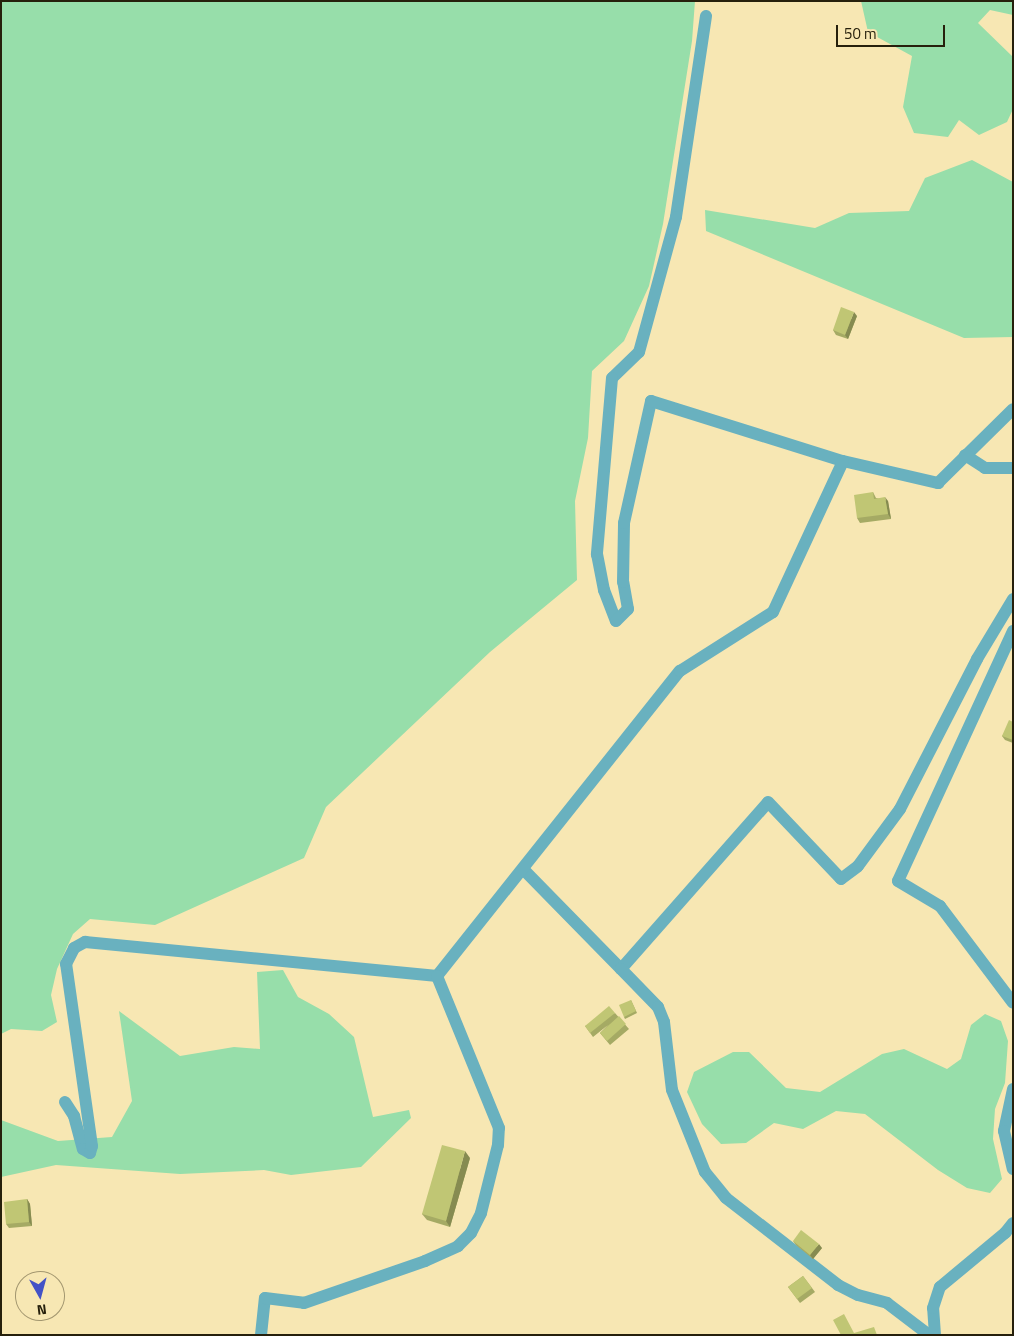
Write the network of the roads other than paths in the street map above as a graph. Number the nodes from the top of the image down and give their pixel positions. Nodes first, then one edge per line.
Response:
1 (706, 16) dead end
2 (1013, 409) edge
3 (966, 455) junction
4 (843, 460) junction
5 (1013, 468) edge
6 (1013, 599) edge
7 (1013, 631) edge
8 (524, 869) junction
9 (621, 969) junction
10 (437, 976) junction
11 (1013, 1003) edge
12 (1013, 1089) edge
13 (65, 1102) dead end
14 (1013, 1170) edge
15 (1013, 1223) edge
16 (261, 1335) edge
17 (929, 1335) edge
18 (936, 1335) edge

1 - 4 street
2 - 3 street
3 - 4 street
3 - 5 street
4 - 8 street
6 - 9 street
7 - 11 street
8 - 9 street
8 - 10 street
9 - 17 street
10 - 13 street
10 - 16 street
12 - 14 street
15 - 18 street

